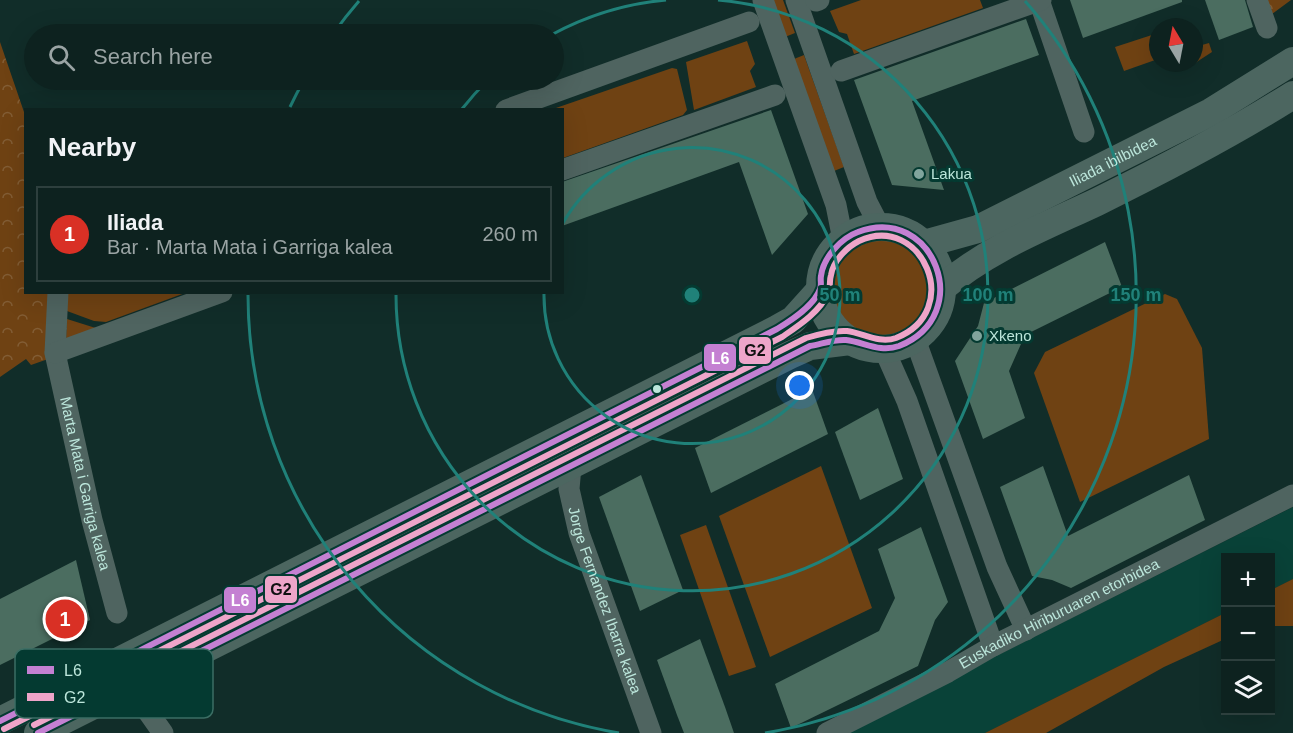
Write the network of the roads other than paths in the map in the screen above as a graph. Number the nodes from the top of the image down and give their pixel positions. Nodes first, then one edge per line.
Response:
1 (763, 0) edge
2 (810, 0) edge
3 (1040, 0) edge
4 (1257, 0) edge
5 (749, 22) dead end
6 (1267, 28) dead end
7 (1293, 61) edge
8 (841, 71) dead end
9 (564, 89) edge
10 (561, 90) edge
11 (775, 95) dead end
12 (1293, 95) edge
13 (512, 108) edge
14 (1084, 132) dead end
15 (564, 169) edge
16 (880, 227) junction
17 (843, 240) junction
18 (924, 244) junction
19 (942, 288) junction
20 (820, 290) junction
21 (58, 294) edge
22 (217, 294) edge
23 (915, 339) junction
24 (850, 341) junction
25 (884, 349) junction
26 (55, 353) junction
27 (572, 466) junction
28 (1293, 495) edge
29 (117, 614) dead end
30 (1026, 630) junction
31 (993, 646) junction
32 (143, 649) edge
33 (205, 649) edge
34 (15, 713) edge
35 (68, 718) edge
36 (152, 718) edge
37 (0, 721) edge
38 (38, 733) edge
39 (163, 733) edge
40 (651, 733) edge
41 (827, 733) edge

1 - 17 street
2 - 16 street
3 - 8 street
3 - 14 street
4 - 6 street
5 - 9 street
7 - 18 street, Iliada ibilbidea
10 - 13 street
11 - 15 street
12 - 19 street, Iliada ibilbidea
16 - 17 street
16 - 18 street
17 - 20 street
18 - 19 street
19 - 23 street
20 - 24 street
20 - 32 street
21 - 26 street, Marta Mata i Garriga kalea
22 - 26 street
23 - 25 street
23 - 30 street
24 - 25 street
24 - 27 street
25 - 31 street
26 - 29 street, Marta Mata i Garriga kalea
27 - 33 street
27 - 40 street, Jorge Fernandez Ibarra kalea
28 - 30 street, Euskadiko Hiriburuaren etorbidea
30 - 31 street, Euskadiko Hiriburuaren etorbidea
31 - 41 street, Euskadiko Hiriburuaren etorbidea
34 - 37 street
35 - 38 street
36 - 39 street

